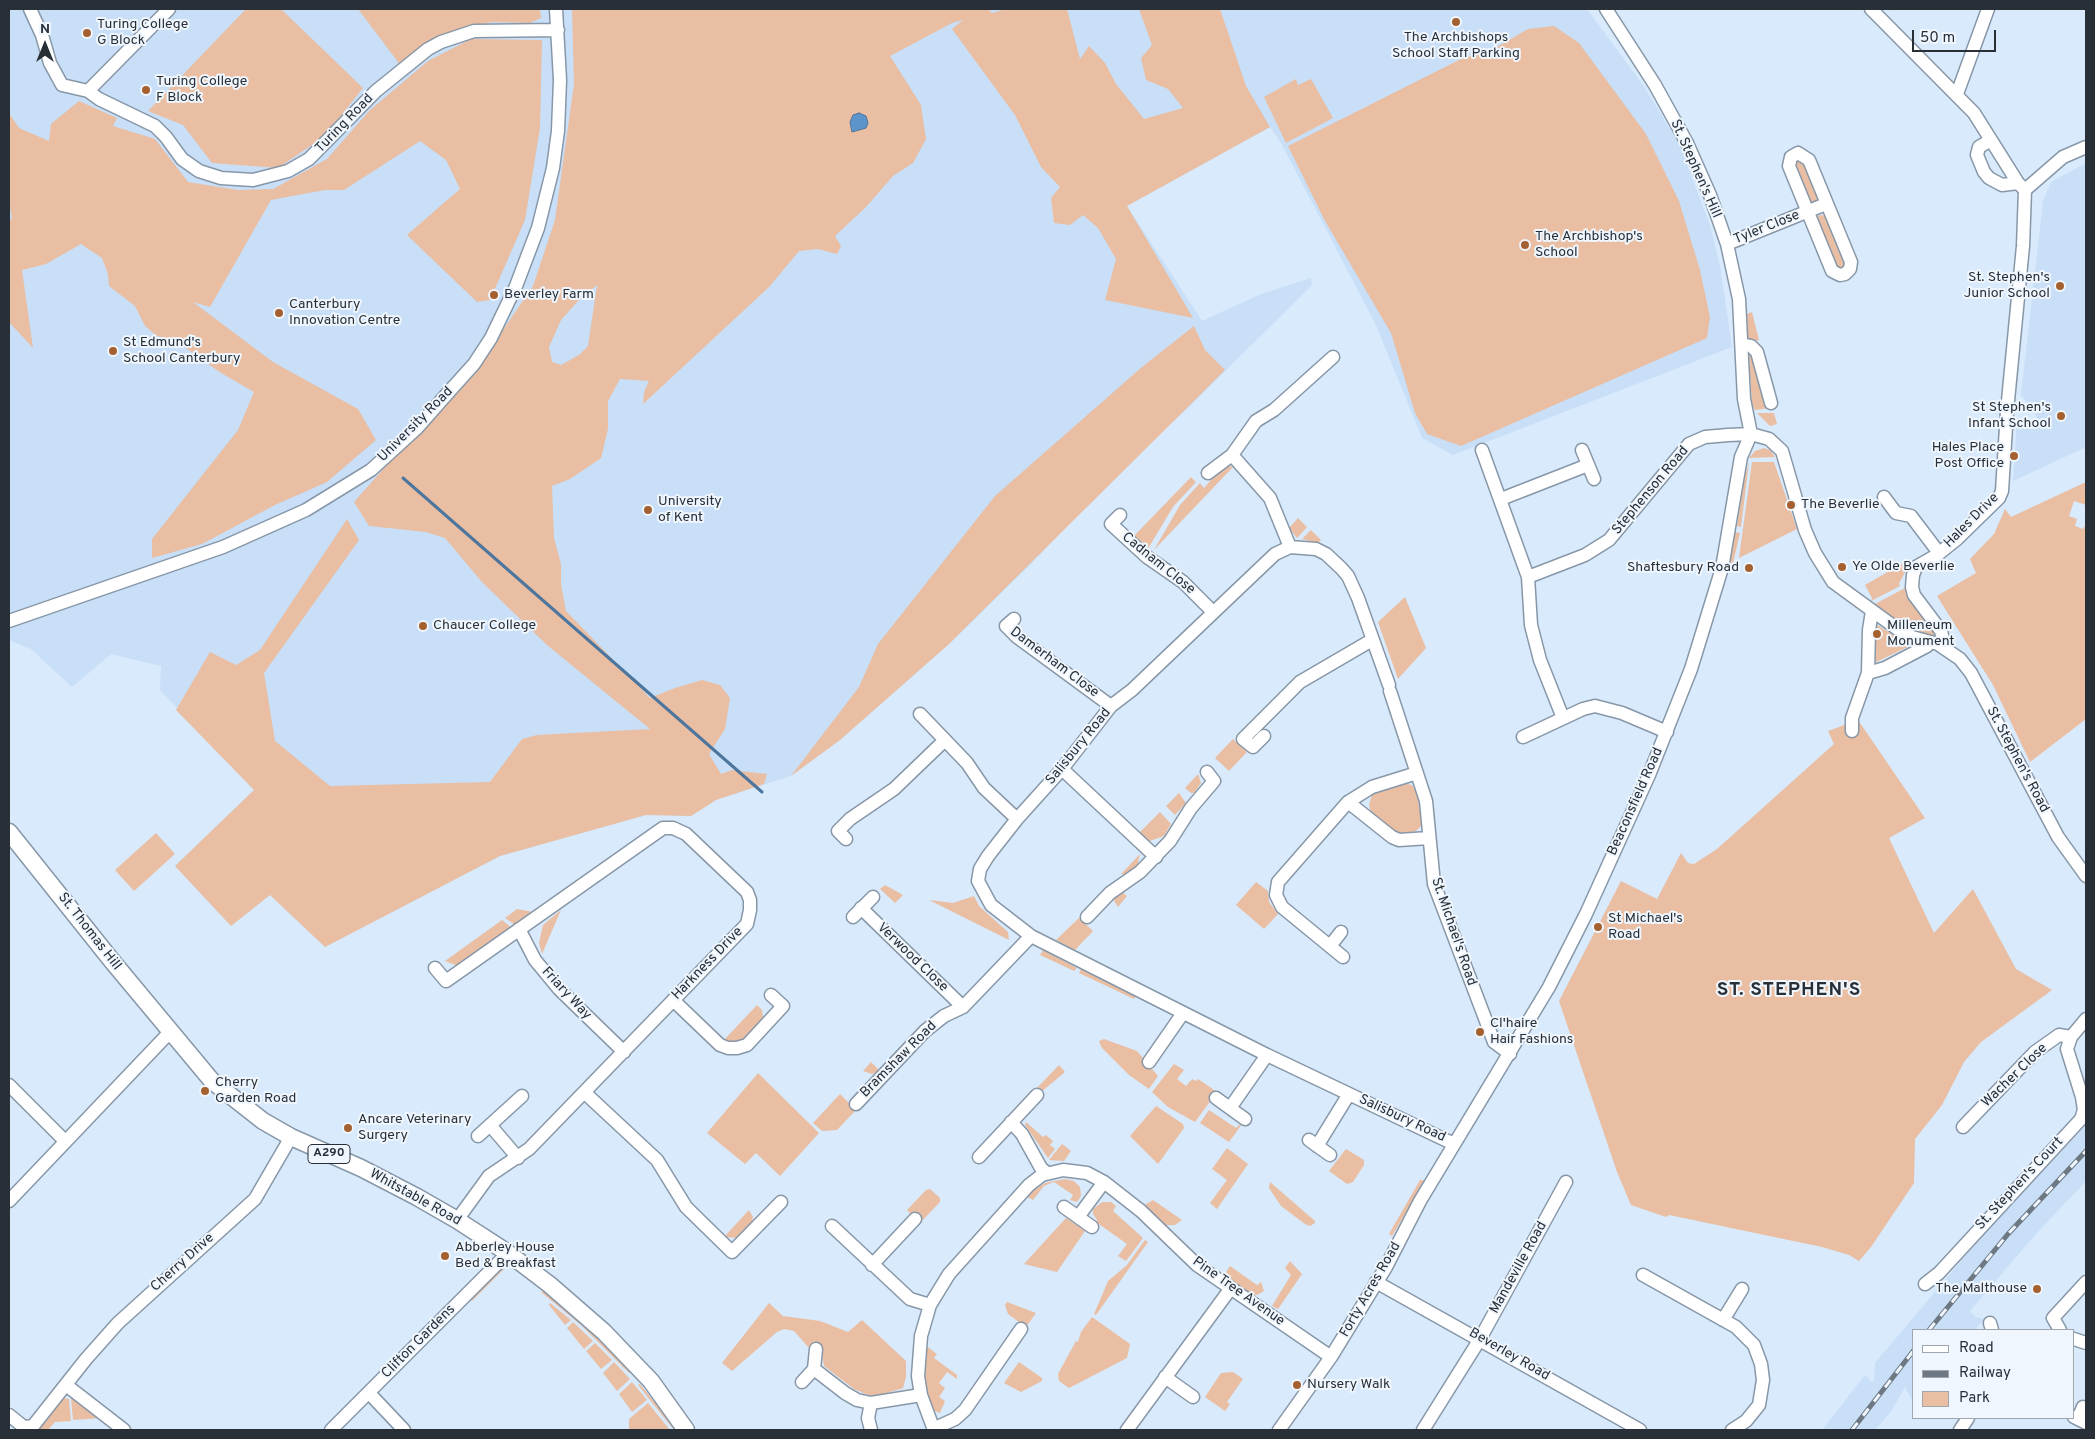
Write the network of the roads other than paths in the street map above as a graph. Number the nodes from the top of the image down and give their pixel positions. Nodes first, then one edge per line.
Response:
1 (30, 9) edge
2 (168, 9) edge
3 (556, 9) edge
4 (1606, 9) edge
5 (1870, 9) edge
6 (1988, 9) edge
7 (558, 30) junction
8 (88, 91) junction
9 (1957, 94) junction
10 (1992, 140) junction
11 (2086, 147) edge
12 (2022, 186) junction
13 (1826, 204) junction
14 (1807, 212) junction
15 (1727, 244) junction
16 (1742, 344) junction
17 (1333, 357) dead end
18 (1771, 403) dead end
19 (1751, 434) junction
20 (1482, 450) dead end
21 (1582, 450) dead end
22 (1232, 455) junction
23 (1588, 465) junction
24 (1208, 473) dead end
25 (1594, 479) dead end
26 (1884, 497) dead end
27 (1501, 499) junction
28 (1120, 515) dead end
29 (1290, 547) junction
30 (1939, 553) junction
31 (1528, 577) junction
32 (1872, 611) junction
33 (1213, 612) junction
34 (1014, 619) dead end
35 (9, 621) edge
36 (1372, 640) junction
37 (1930, 642) junction
38 (1945, 647) junction
39 (1868, 673) junction
40 (1111, 706) junction
41 (920, 714) dead end
42 (1563, 718) junction
43 (1852, 731) dead end
44 (1667, 732) junction
45 (1264, 736) dead end
46 (1523, 737) dead end
47 (944, 740) junction
48 (1062, 769) junction
49 (1207, 772) dead end
50 (1417, 773) junction
51 (1348, 802) junction
52 (1017, 819) junction
53 (9, 832) edge
54 (1429, 838) junction
55 (846, 840) dead end
56 (1156, 857) junction
57 (2086, 876) edge
58 (873, 897) dead end
59 (1087, 917) dead end
60 (519, 929) junction
61 (1341, 932) dead end
62 (1031, 936) junction
63 (1330, 946) junction
64 (1343, 957) dead end
65 (436, 968) dead end
66 (771, 995) dead end
67 (673, 1000) junction
68 (963, 1007) junction
69 (1183, 1013) junction
70 (2086, 1019) edge
71 (170, 1032) junction
72 (2071, 1037) junction
73 (624, 1052) junction
74 (1510, 1054) junction
75 (1267, 1055) junction
76 (1149, 1062) dead end
77 (9, 1084) edge
78 (585, 1093) junction
79 (1349, 1094) junction
80 (1037, 1095) dead end
81 (522, 1096) dead end
82 (1216, 1098) dead end
83 (856, 1104) dead end
84 (1230, 1108) junction
85 (1245, 1119) dead end
86 (1011, 1122) junction
87 (490, 1125) junction
88 (1963, 1127) dead end
89 (478, 1136) dead end
90 (290, 1137) junction
91 (65, 1141) junction
92 (1454, 1144) junction
93 (1330, 1155) dead end
94 (979, 1157) dead end
95 (518, 1158) junction
96 (1047, 1173) junction
97 (1104, 1182) junction
98 (1566, 1182) dead end
99 (9, 1201) edge
100 (781, 1202) dead end
101 (1064, 1207) dead end
102 (1078, 1217) junction
103 (914, 1219) dead end
104 (457, 1220) junction
105 (832, 1226) dead end
106 (1092, 1227) dead end
107 (508, 1253) junction
108 (872, 1265) junction
109 (1642, 1275) dead end
110 (1376, 1282) junction
111 (2086, 1282) edge
112 (1924, 1284) dead end
113 (1231, 1288) junction
114 (1742, 1289) dead end
115 (930, 1305) junction
116 (1723, 1320) junction
117 (1021, 1329) dead end
118 (2059, 1329) edge
119 (1480, 1338) junction
120 (816, 1349) dead end
121 (1331, 1357) junction
122 (814, 1370) junction
123 (1165, 1377) junction
124 (802, 1382) dead end
125 (66, 1384) junction
126 (369, 1392) junction
127 (921, 1395) junction
128 (1193, 1397) dead end
129 (871, 1403) junction
130 (9, 1415) edge
131 (1967, 1419) edge
132 (30, 1429) edge
133 (124, 1430) edge
134 (331, 1430) edge
135 (404, 1430) edge
136 (686, 1430) edge
137 (871, 1430) edge
138 (934, 1430) edge
139 (1127, 1430) edge
140 (1279, 1430) edge
141 (1424, 1430) edge
142 (1640, 1430) edge
143 (1732, 1430) edge
144 (1960, 1430) edge

1 - 8 street, Turing Road
2 - 8 street
3 - 7 street, University Road
4 - 15 street, St. Stephen's Hill
5 - 9 street
6 - 9 street
7 - 8 street, Turing Road
7 - 35 street, University Road
9 - 10 street
10 - 12 street
10 - 12 street
11 - 12 street
12 - 30 street, Hales Drive
13 - 14 street, Tyler Close
13 - 14 street, Tyler Close
13 - 14 street, Tyler Close
14 - 15 street, Tyler Close
15 - 16 street, St. Stephen's Hill
16 - 18 street
16 - 19 street, St. Stephen's Hill
17 - 22 street
19 - 31 street, Stephenson Road
19 - 32 street
19 - 44 street, Beaconsfield Road
20 - 27 street
21 - 23 street
22 - 24 street
22 - 29 street
23 - 25 street
23 - 27 street
26 - 30 street
27 - 31 street
28 - 33 street, Cadnam Close
29 - 33 street, Salisbury Road
29 - 36 street
30 - 38 street, Hales Drive
31 - 42 street
32 - 37 street
32 - 39 street
33 - 40 street, Salisbury Road
34 - 40 street, Damerham Close
36 - 45 street
36 - 50 street, St. Michael's Road
37 - 38 street
37 - 39 street
38 - 57 street, St. Stephen's Road
39 - 43 street
40 - 48 street, Salisbury Road
41 - 47 street
42 - 44 street
42 - 46 street
44 - 74 street, Beaconsfield Road
47 - 52 street
47 - 55 street
48 - 52 street, Salisbury Road
48 - 56 street
49 - 56 street
50 - 51 street
50 - 54 street, St. Michael's Road
51 - 54 street
51 - 63 street
52 - 62 street, Salisbury Road
53 - 71 main road, St. Thomas Hill / A290
54 - 74 street, St. Michael's Road
56 - 59 street
58 - 68 street, Verwood Close
60 - 65 street, Harkness Drive
60 - 67 street, Harkness Drive
60 - 73 street, Friary Way
61 - 63 street
62 - 68 street, Bramshaw Road
62 - 69 street, Salisbury Road
63 - 64 street
66 - 67 street
67 - 73 street, Harkness Drive
68 - 83 street, Bramshaw Road
69 - 75 street, Salisbury Road
69 - 76 street
70 - 72 street
71 - 90 main road, Whitstable Road / A290
71 - 91 street
72 - 88 street, Wacher Close
72 - 112 street, St. Stephen's Court
73 - 78 street, Harkness Drive
74 - 92 street, Beaconsfield Road
75 - 79 street, Salisbury Road
75 - 84 street
77 - 91 street
78 - 95 street, Harkness Drive
78 - 100 street
79 - 92 street, Salisbury Road
79 - 93 street, Salisbury Road
80 - 86 street
81 - 87 street
82 - 84 street
84 - 85 street
86 - 94 street
86 - 96 street
87 - 89 street
87 - 95 street
90 - 104 main road, Whitstable Road / A290
90 - 125 street, Cherry Drive
91 - 99 street
92 - 110 street, Forty Acres Road
95 - 104 street, Harkness Drive
96 - 97 street, Pine Tree Avenue
96 - 115 street, Pine Tree Avenue
97 - 102 street
97 - 113 street, Pine Tree Avenue
98 - 119 street, Mandeville Road
101 - 102 street
102 - 106 street
103 - 108 street
104 - 107 main road, Whitstable Road / A290
105 - 108 street
107 - 126 street, Clifton Gardens
107 - 136 main road, Whitstable Road / A290
108 - 115 street
109 - 116 street
110 - 119 street, Beverley Road
110 - 121 street, Forty Acres Road
111 - 118 street
113 - 121 street, Pine Tree Avenue
113 - 123 street
114 - 116 street
115 - 127 street, Pine Tree Avenue
116 - 143 street
117 - 138 street, Pine Tree Avenue
119 - 141 street, Mandeville Road
119 - 142 street, Beverley Road
120 - 122 street
121 - 140 street, Forty Acres Road
122 - 124 street
122 - 129 street
123 - 128 street
123 - 139 street
125 - 132 street, Cherry Drive
125 - 133 street
126 - 134 street, Clifton Gardens
126 - 135 street
127 - 129 street
127 - 138 street, Pine Tree Avenue
129 - 137 street
130 - 132 street, Cherry Drive
131 - 144 street

